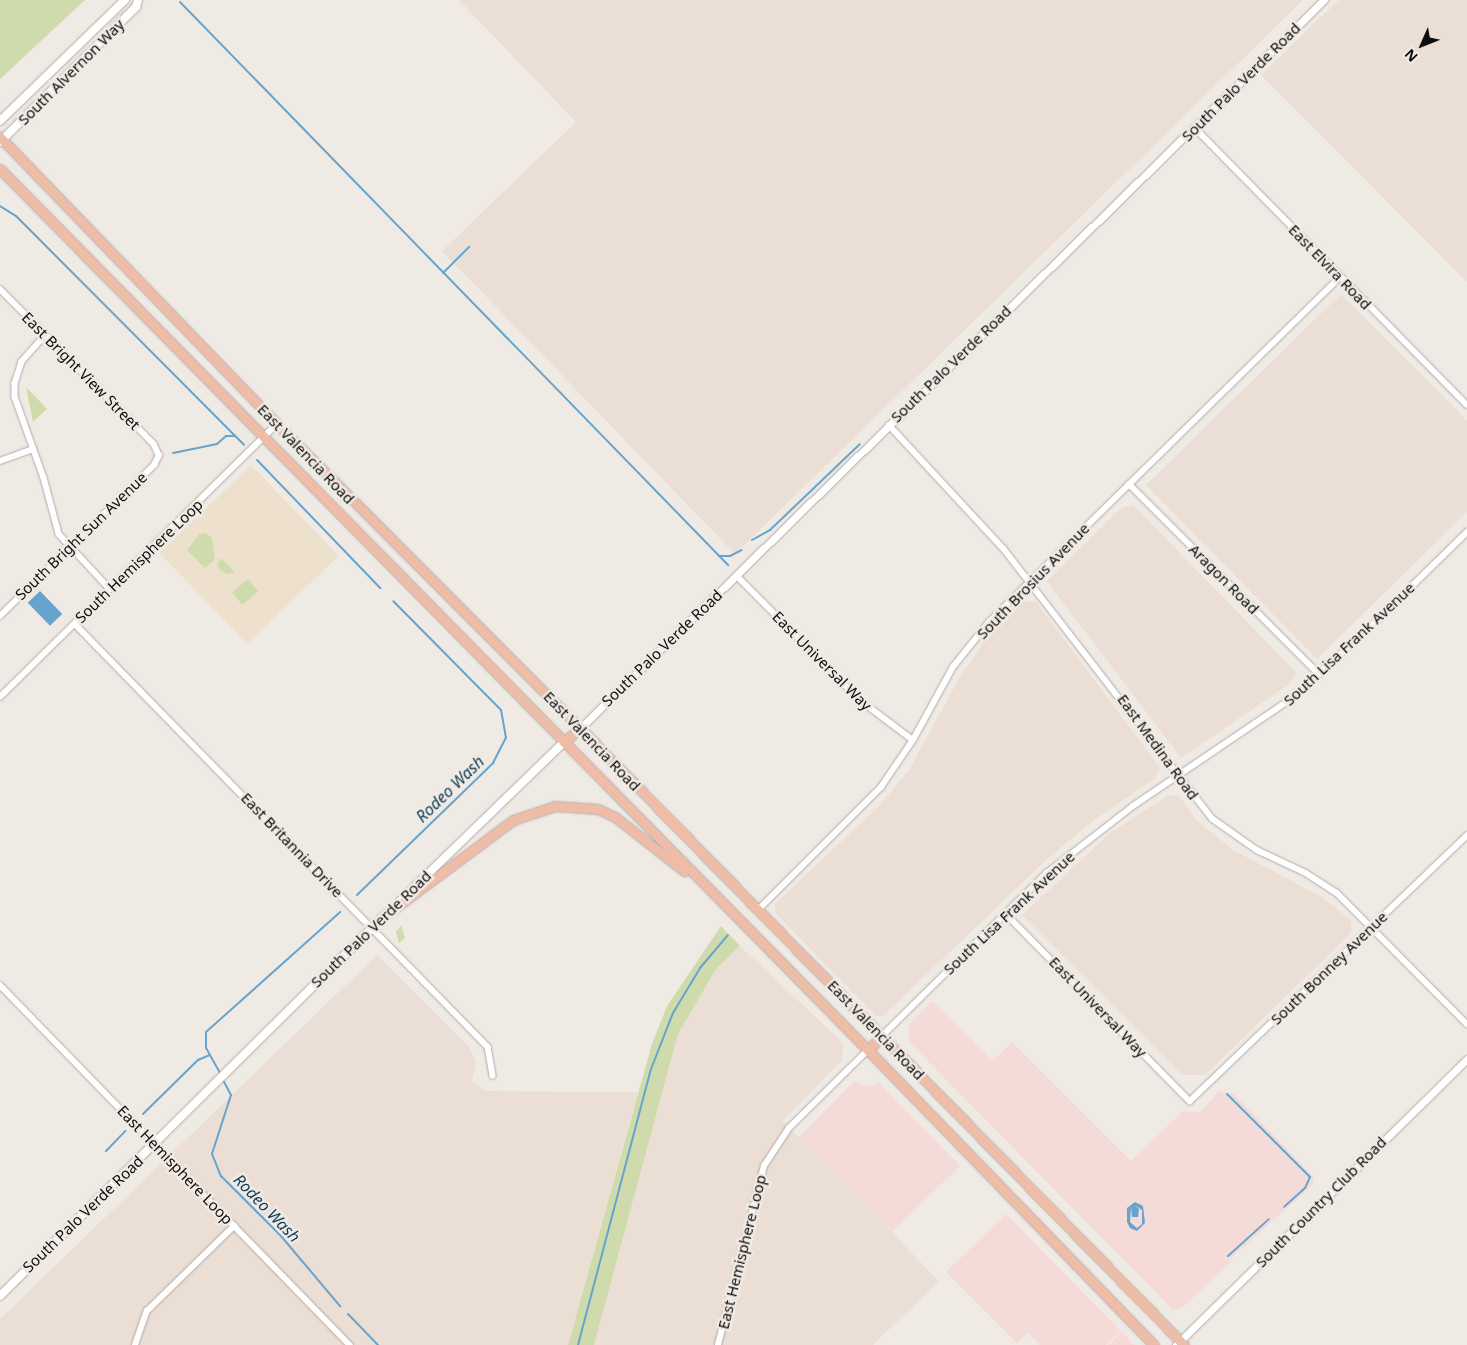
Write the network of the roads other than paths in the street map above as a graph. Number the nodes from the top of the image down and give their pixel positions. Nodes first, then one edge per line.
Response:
1 (126, 0) edge
2 (138, 0) edge
3 (1324, 0) edge
4 (0, 121) edge
5 (1195, 128) junction
6 (1, 139) edge
7 (0, 169) edge
8 (1340, 277) junction
9 (0, 289) edge
10 (46, 335) junction
11 (1467, 405) edge
12 (277, 424) junction
13 (888, 425) junction
14 (265, 438) junction
15 (32, 449) junction
16 (161, 454) joint
17 (0, 461) edge
18 (1129, 484) junction
19 (1467, 532) edge
20 (70, 547) junction
21 (737, 576) junction
22 (1030, 582) junction
23 (110, 589) junction
24 (0, 616) edge
25 (75, 624) junction
26 (1320, 674) junction
27 (0, 697) edge
28 (580, 728) junction
29 (913, 740) junction
30 (564, 742) junction
31 (1179, 776) junction
32 (1467, 835) edge
33 (719, 899) junction
34 (758, 910) junction
35 (1005, 912) junction
36 (383, 917) junction
37 (1373, 926) junction
38 (372, 927) junction
39 (0, 986) edge
40 (1467, 1024) edge
41 (882, 1036) junction
42 (868, 1050) junction
43 (1467, 1059) edge
44 (493, 1076) dead end
45 (1190, 1101) joint
46 (155, 1144) junction
47 (234, 1226) junction
48 (0, 1296) edge
49 (1180, 1344) edge
50 (135, 1345) edge
51 (350, 1345) edge
52 (718, 1345) edge
53 (1154, 1345) edge

1 - 4 main road, South Alvernon Way
2 - 6 main road, South Alvernon Way
3 - 5 street, South Palo Verde Road
5 - 8 street, East Elvira Road
5 - 13 street, South Palo Verde Road
6 - 12 main road, East Valencia Road
7 - 14 main road, East Valencia Road
8 - 11 street, East Elvira Road
8 - 18 street, South Brosius Avenue
9 - 10 street, East Bright View Street
10 - 15 street
10 - 16 street, East Bright View Street
12 - 14 street, South Hemisphere Loop
12 - 28 main road, East Valencia Road
13 - 21 street, South Palo Verde Road
13 - 22 street, East Medina Road
14 - 23 street, South Hemisphere Loop
14 - 30 main road, East Valencia Road
15 - 17 street
15 - 20 street
16 - 20 street, South Bright Sun Avenue
18 - 22 street, South Brosius Avenue
18 - 26 street, Aragon Road
19 - 26 street, South Lisa Frank Avenue
20 - 23 street
20 - 24 street, South Bright Sun Avenue
21 - 28 street, South Palo Verde Road
21 - 29 street, East Universal Way
22 - 29 street, South Brosius Avenue
22 - 31 street, East Medina Road
23 - 25 street, South Hemisphere Loop
25 - 27 street, South Hemisphere Loop
25 - 38 street, East Britannia Drive
26 - 31 street, South Lisa Frank Avenue
28 - 30 main road, South Palo Verde Road
28 - 34 main road, East Valencia Road
29 - 34 street, South Brosius Avenue
30 - 33 main road, East Valencia Road
30 - 36 main road, South Palo Verde Road
31 - 35 street, South Lisa Frank Avenue
31 - 37 street, East Medina Road
32 - 37 street, South Bonney Avenue
33 - 36 main road
33 - 42 main road, East Valencia Road
34 - 41 main road, East Valencia Road
35 - 41 street, South Lisa Frank Avenue
35 - 45 street, East Universal Way
36 - 38 main road, South Palo Verde Road
37 - 40 street, East Medina Road
37 - 45 street, South Bonney Avenue
38 - 44 street, East Britannia Drive
38 - 46 main road, South Palo Verde Road
39 - 46 street, East Hemisphere Loop
41 - 42 main road
41 - 49 main road, East Valencia Road
42 - 52 street, East Hemisphere Loop
42 - 53 main road, East Valencia Road
43 - 49 street, South Country Club Road
46 - 47 street, East Hemisphere Loop
46 - 48 main road, South Palo Verde Road
47 - 50 street
47 - 51 street, East Hemisphere Loop

